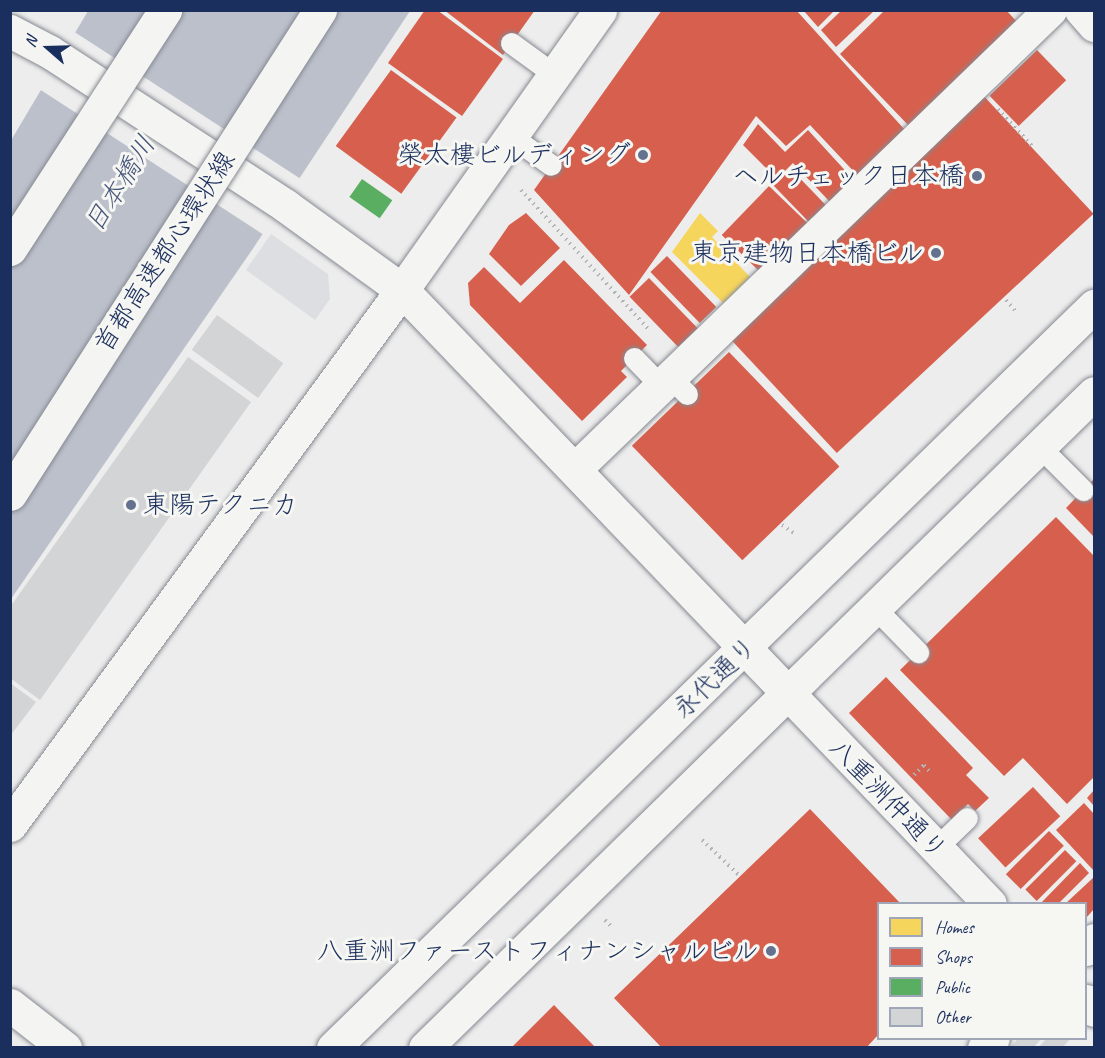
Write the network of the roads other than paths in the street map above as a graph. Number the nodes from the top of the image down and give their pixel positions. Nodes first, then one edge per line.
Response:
1 (165, 10) edge
2 (320, 10) edge
3 (600, 10) edge
4 (1050, 10) edge
5 (1081, 10) edge
6 (1095, 25) edge
7 (10, 31) edge
8 (511, 43) dead end
9 (555, 75) junction
10 (511, 136) junction
11 (552, 165) dead end
12 (10, 249) edge
13 (402, 290) junction
14 (1095, 306) edge
15 (634, 358) dead end
16 (675, 381) junction
17 (1095, 393) edge
18 (1040, 447) junction
19 (575, 468) junction
20 (1083, 490) dead end
21 (10, 494) edge
22 (875, 608) junction
23 (746, 648) junction
24 (918, 652) dead end
25 (786, 694) junction
26 (967, 818) dead end
27 (10, 825) edge
28 (936, 848) junction
29 (989, 902) edge
30 (10, 1005) edge
31 (65, 1047) edge
32 (333, 1047) edge
33 (425, 1047) edge

1 - 12 main road, bridge
2 - 21 main road, 首都高速都心環状線, bridge
3 - 9 main road
4 - 16 main road
5 - 6 main road
7 - 13 main road, 八重洲仲通り, bridge
8 - 9 lane
9 - 10 main road
10 - 11 lane
10 - 13 main road
13 - 19 main road, 八重洲仲通り
13 - 27 main road
14 - 23 main road, 永代通り
15 - 16 lane
16 - 19 main road
17 - 18 main road
18 - 20 lane
18 - 22 main road
19 - 23 main road, 八重洲仲通り
22 - 24 lane
22 - 25 main road
23 - 25 main road, 八重洲仲通り
23 - 32 main road, 永代通り
25 - 28 main road, 八重洲仲通り
25 - 33 main road
26 - 28 lane
28 - 29 main road, 八重洲仲通り
30 - 31 main road

